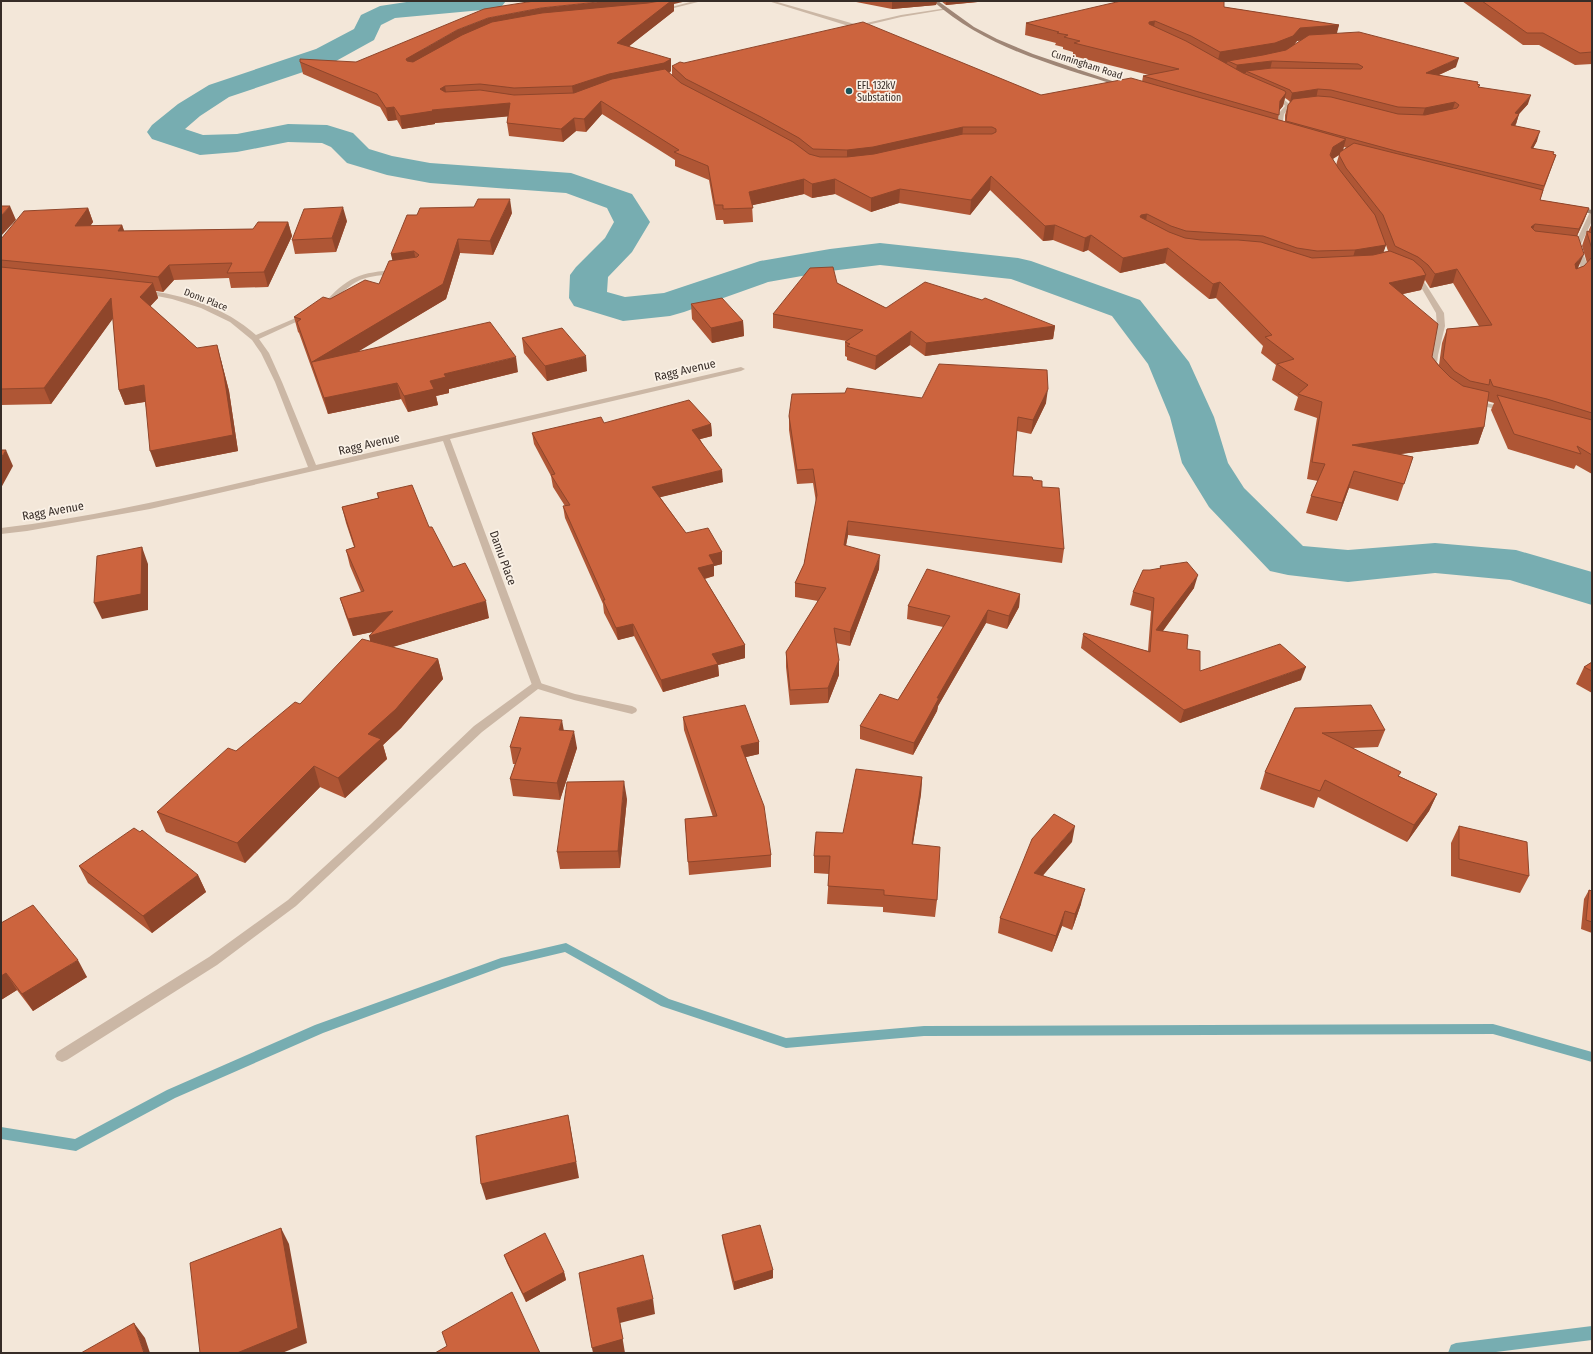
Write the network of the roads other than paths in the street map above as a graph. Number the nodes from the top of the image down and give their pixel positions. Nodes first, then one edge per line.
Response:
1 (700, 1) edge
2 (770, 1) edge
3 (935, 1) edge
4 (947, 9) junction
5 (658, 10) edge
6 (856, 26) junction
7 (841, 30) edge
8 (1129, 87) edge
9 (1269, 94) edge
10 (1272, 131) edge
11 (1279, 134) junction
12 (1286, 135) edge
13 (1569, 207) edge
14 (1592, 213) edge
15 (1578, 243) junction
16 (1588, 243) edge
17 (1569, 245) edge
18 (1405, 270) edge
19 (403, 271) edge
20 (1572, 280) edge
21 (132, 291) edge
22 (255, 338) junction
23 (741, 369) dead end
24 (1435, 378) edge
25 (1468, 401) edge
26 (1514, 412) edge
27 (446, 439) junction
28 (313, 469) junction
29 (1, 531) edge
30 (537, 685) junction
31 (632, 710) dead end
32 (62, 1056) dead end

1 - 5 street
2 - 6 street
3 - 4 main road, Cunningham Road
4 - 6 street
4 - 8 main road, Cunningham Road
6 - 7 street
9 - 11 street
10 - 11 main road
11 - 12 main road
13 - 14 main road
14 - 15 street
15 - 16 street
15 - 17 street
15 - 20 street
18 - 24 street
19 - 22 street
21 - 22 street, Donu Place
22 - 28 street, Donu Place
23 - 27 street, Ragg Avenue
25 - 26 street
27 - 28 street, Ragg Avenue
27 - 30 street, Damu Place
28 - 29 street, Ragg Avenue
30 - 31 street
30 - 32 street

